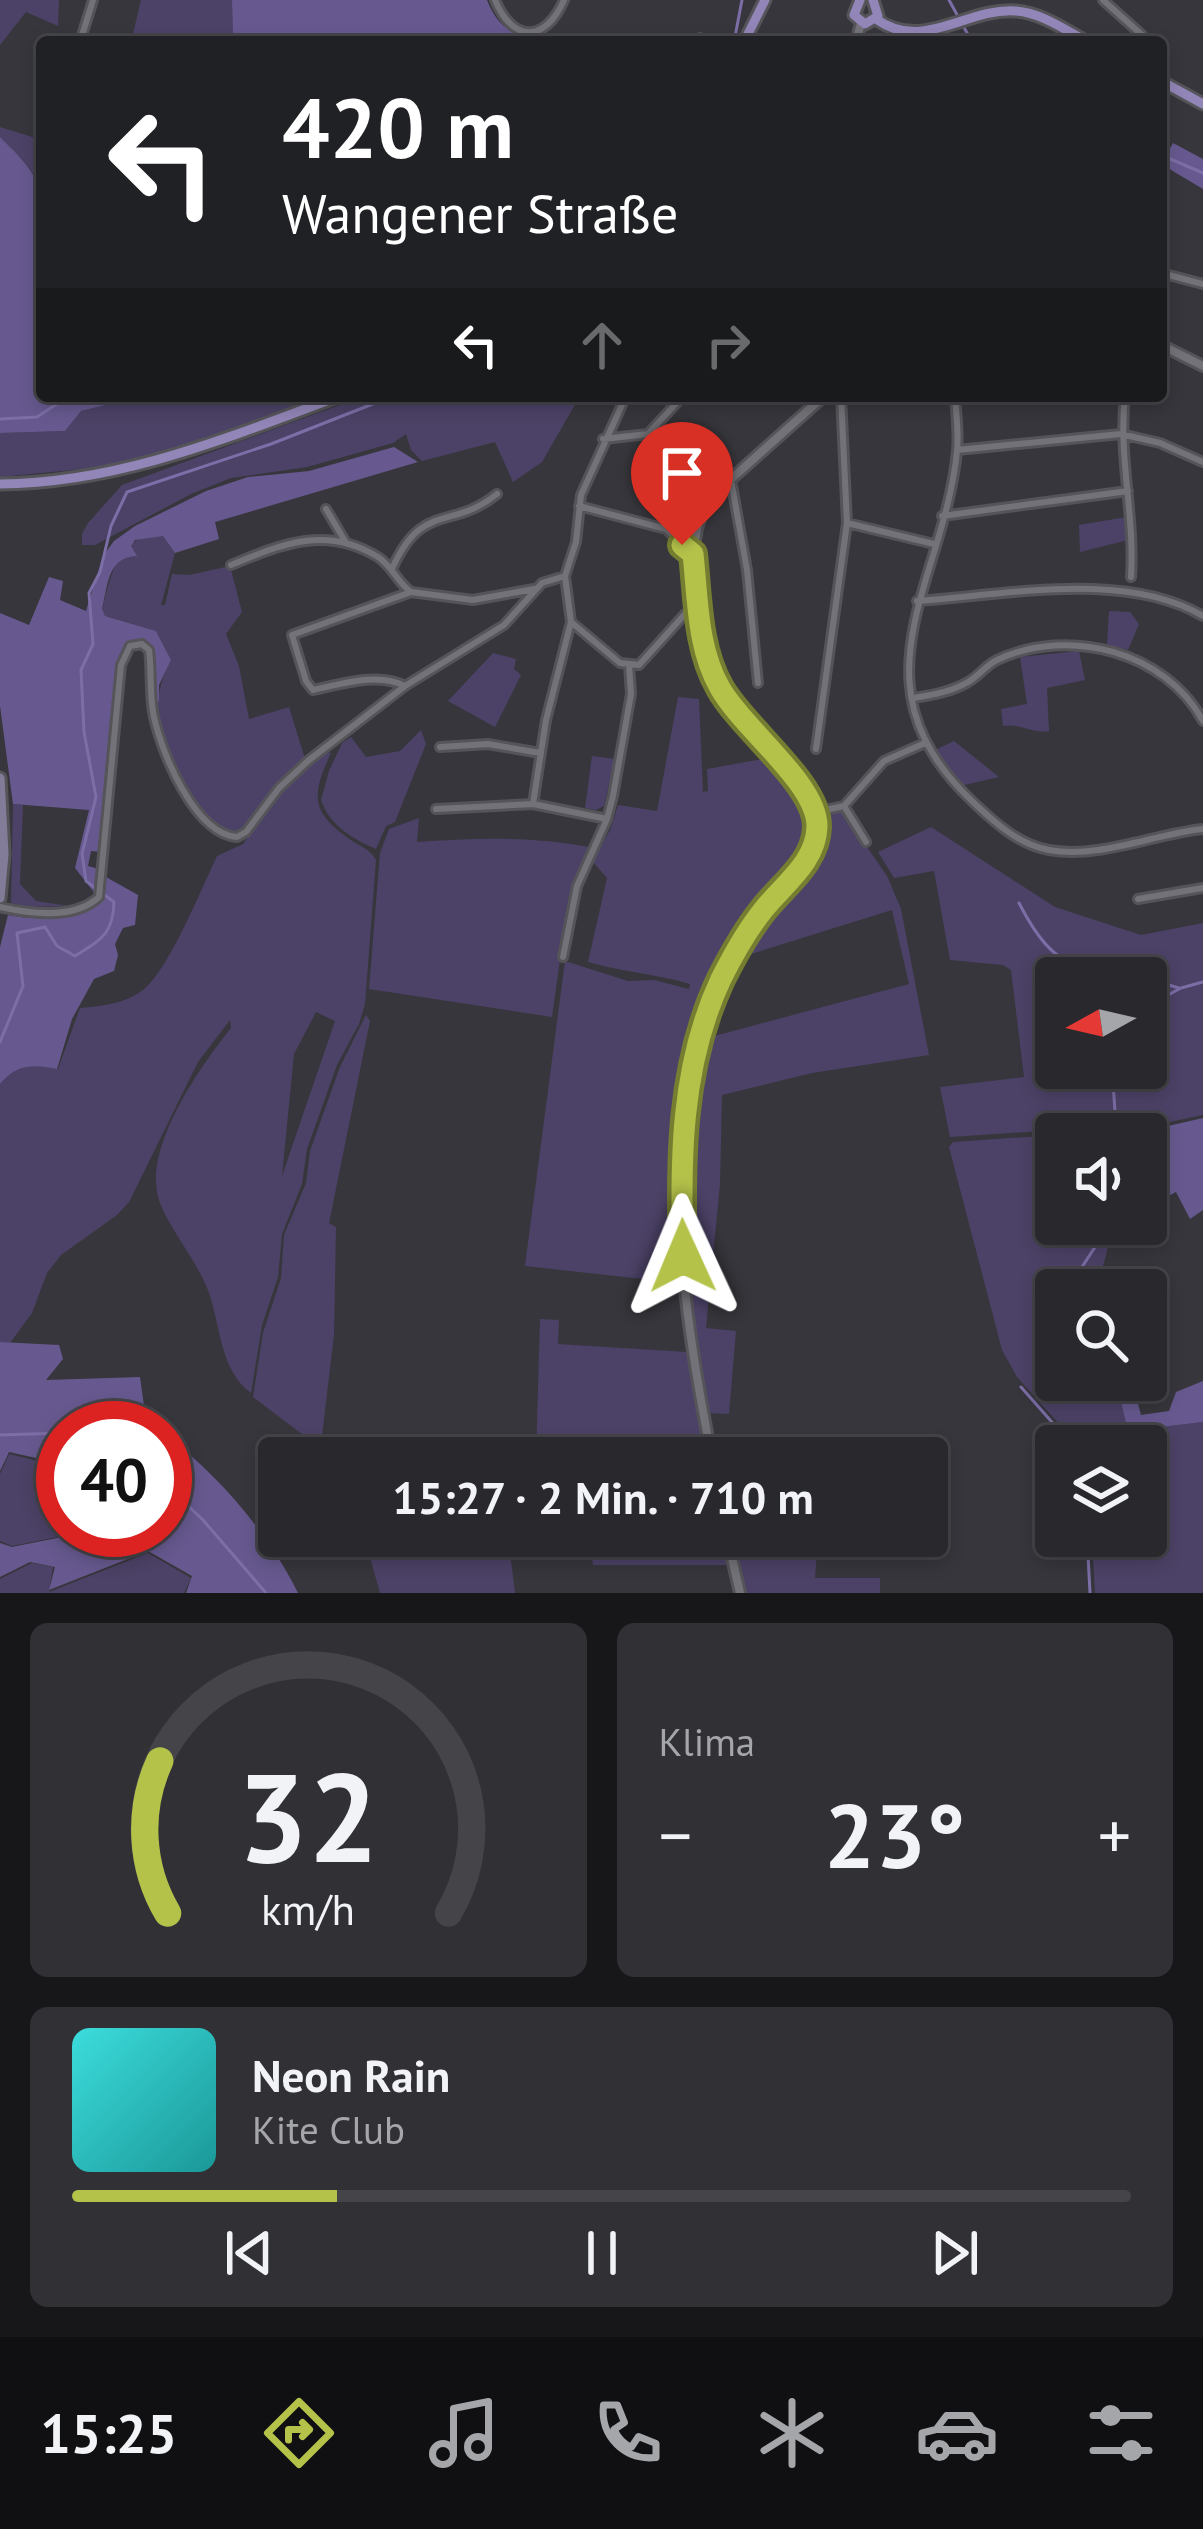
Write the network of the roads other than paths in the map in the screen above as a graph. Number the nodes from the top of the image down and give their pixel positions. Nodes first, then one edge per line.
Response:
1 (93, 0) edge
2 (495, 0) edge
3 (564, 0) edge
4 (765, 0) edge
5 (873, 0) edge
6 (1103, 0) edge
7 (854, 2) edge
8 (1020, 6) edge
9 (876, 19) junction
10 (861, 23) junction
11 (1142, 34) dead end
12 (82, 36) edge
13 (747, 36) edge
14 (858, 36) edge
15 (1077, 36) edge
16 (1167, 84) edge
17 (1203, 104) edge
18 (1167, 275) edge
19 (1203, 284) edge
20 (1167, 349) edge
21 (1203, 366) edge
22 (323, 402) edge
23 (623, 402) edge
24 (677, 402) edge
25 (818, 402) edge
26 (841, 402) edge
27 (955, 402) edge
28 (1124, 402) edge
29 (1121, 434) junction
30 (603, 439) junction
31 (957, 450) junction
32 (1203, 462) edge
33 (730, 477) junction
34 (0, 484) edge
35 (1128, 491) junction
36 (497, 494) dead end
37 (580, 506) junction
38 (326, 509) dead end
39 (942, 516) junction
40 (847, 523) junction
41 (345, 541) junction
42 (934, 544) junction
43 (693, 554) junction
44 (231, 565) dead end
45 (392, 569) junction
46 (565, 576) junction
47 (1130, 577) dead end
48 (536, 589) junction
49 (411, 592) junction
50 (917, 601) junction
51 (699, 610) junction
52 (1203, 616) edge
53 (571, 622) junction
54 (629, 665) junction
55 (758, 683) dead end
56 (405, 686) junction
57 (914, 698) junction
58 (1203, 721) edge
59 (925, 743) junction
60 (440, 747) dead end
61 (816, 749) dead end
62 (540, 752) junction
63 (0, 778) edge
64 (533, 804) junction
65 (844, 806) junction
66 (436, 808) dead end
67 (816, 812) junction
68 (607, 819) junction
69 (1203, 829) edge
70 (866, 842) dead end
71 (1203, 888) edge
72 (1138, 899) dead end
73 (0, 903) edge
74 (563, 956) dead end
75 (708, 1437) edge
76 (732, 1557) edge
77 (740, 1593) edge

1 - 12 street
2 - 3 street
4 - 13 main road
5 - 9 main road
6 - 11 street
7 - 10 main road
8 - 9 main road
8 - 15 main road
9 - 10 main road
10 - 14 street
16 - 17 main road
18 - 19 street
20 - 21 street
22 - 34 main road
23 - 30 street
24 - 30 street
25 - 33 street
26 - 40 street
27 - 31 street
28 - 29 street
29 - 31 street
29 - 32 street
29 - 35 street
30 - 37 street
31 - 39 street
33 - 43 street
33 - 55 street
35 - 39 street
35 - 47 street
36 - 45 street
37 - 43 street
37 - 46 street
38 - 41 street
39 - 42 street
40 - 42 street
40 - 61 street
41 - 44 street
41 - 45 street
42 - 50 street
43 - 51 street
45 - 49 street
46 - 48 street
46 - 53 street
48 - 49 street
48 - 56 street
49 - 56 street
50 - 52 street
50 - 57 street
51 - 54 street
51 - 67 street
53 - 54 street
53 - 62 street
54 - 68 street
56 - 73 street
57 - 58 street
57 - 59 street
59 - 65 street
59 - 69 street
60 - 62 street
62 - 64 street
63 - 73 main road
64 - 66 street
64 - 68 street
65 - 67 street
65 - 70 street
67 - 75 street
68 - 74 street
71 - 72 street
76 - 77 street

